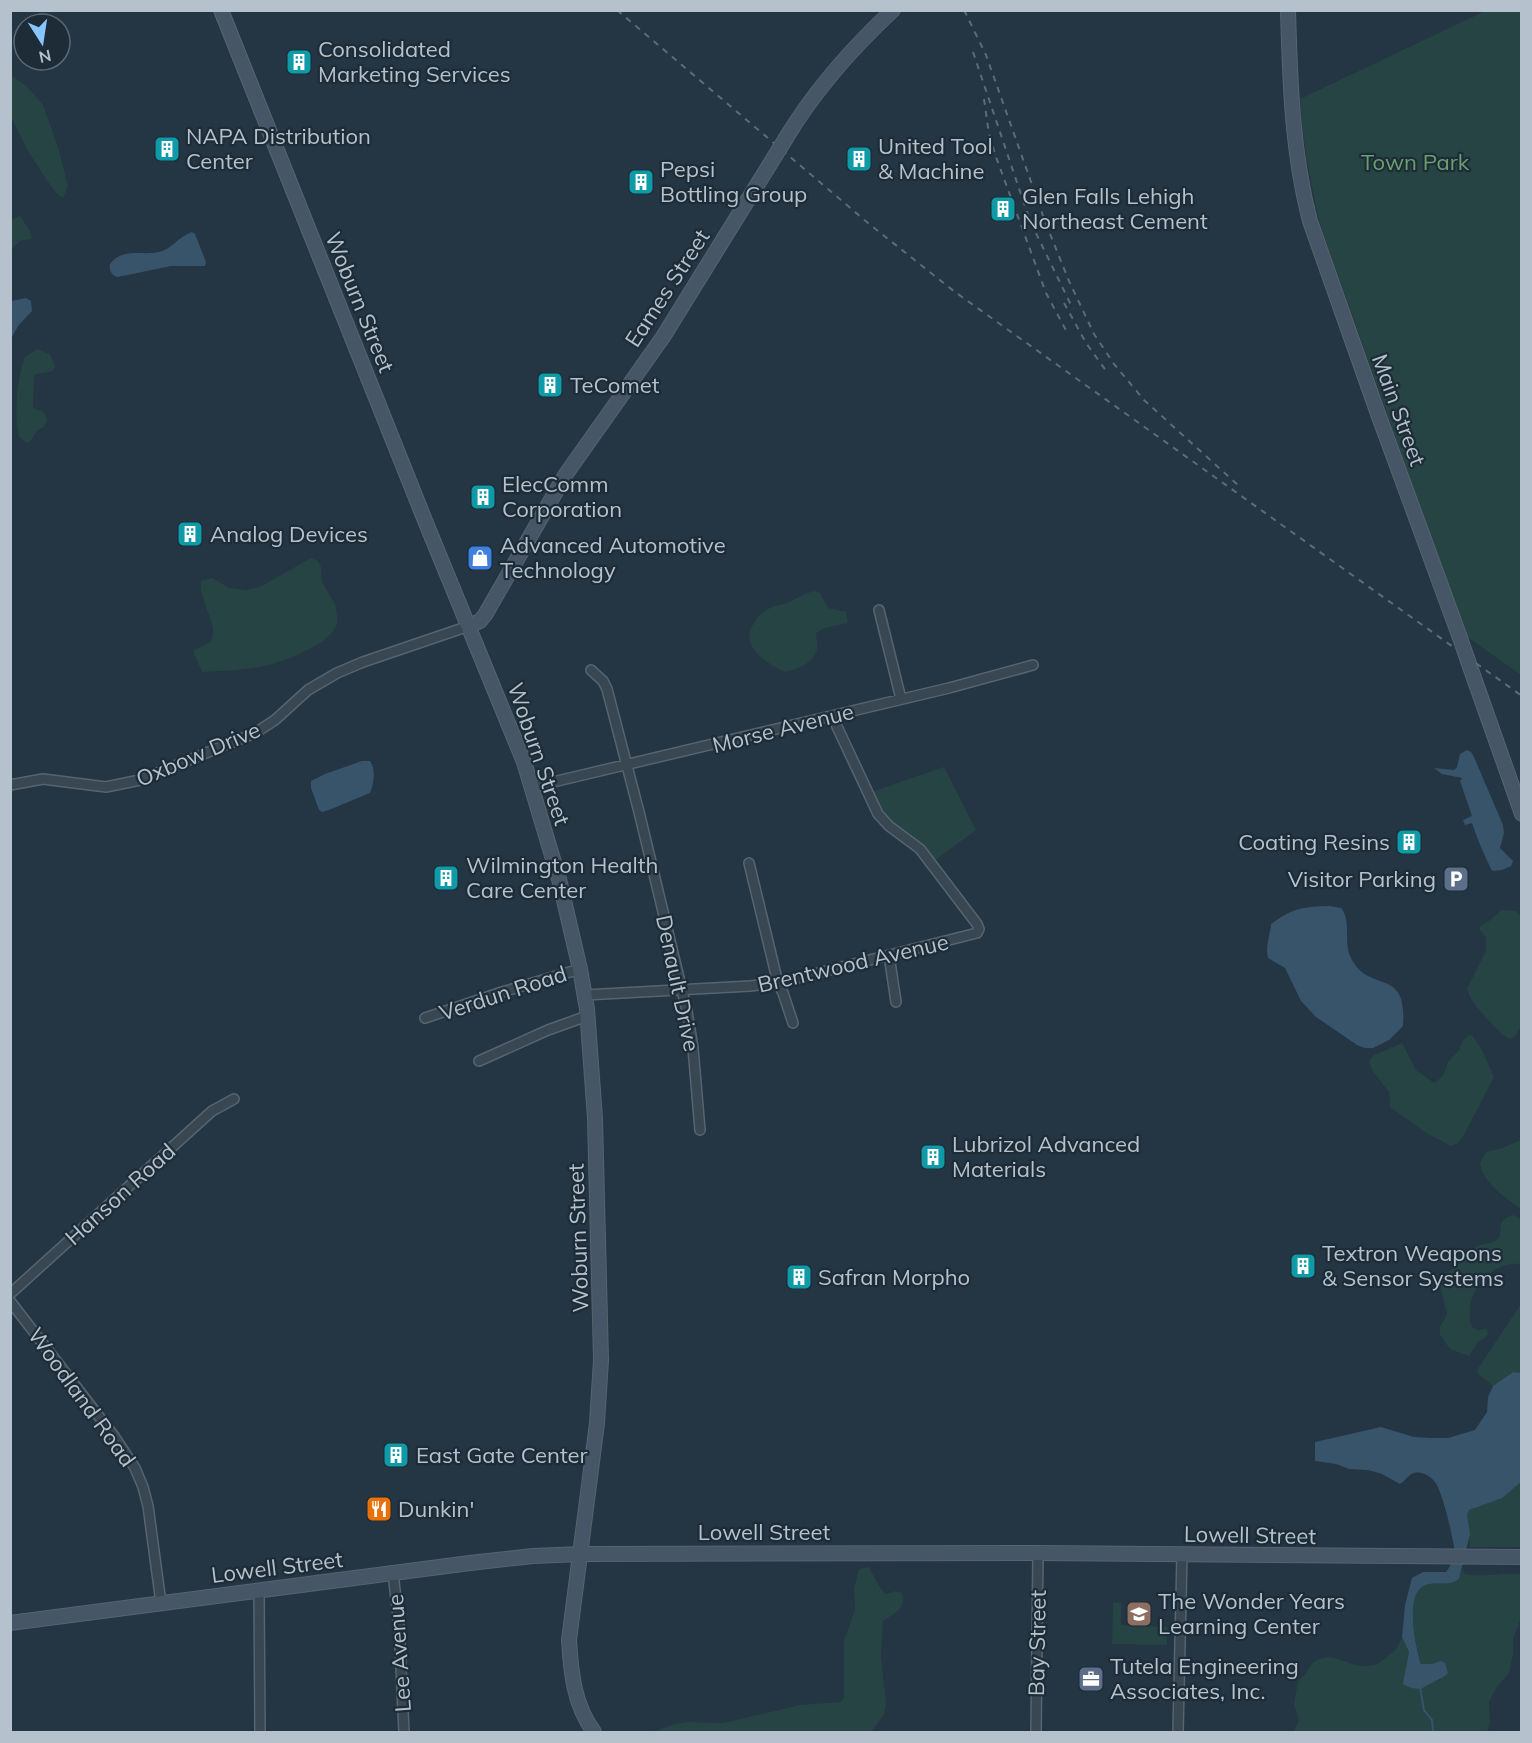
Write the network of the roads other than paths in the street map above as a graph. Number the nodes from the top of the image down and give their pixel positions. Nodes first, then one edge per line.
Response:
1 (221, 10) edge
2 (892, 10) edge
3 (1288, 10) edge
4 (879, 610) dead end
5 (469, 626) junction
6 (1033, 665) dead end
7 (591, 670) dead end
8 (901, 699) junction
9 (832, 716) junction
10 (626, 764) junction
11 (10, 785) edge
12 (532, 787) junction
13 (1521, 814) edge
14 (749, 863) dead end
15 (889, 955) junction
16 (580, 969) junction
17 (778, 983) junction
18 (682, 990) junction
19 (585, 995) junction
20 (896, 1002) dead end
21 (587, 1016) junction
22 (425, 1018) dead end
23 (793, 1023) dead end
24 (479, 1061) dead end
25 (234, 1099) dead end
26 (699, 1130) dead end
27 (10, 1294) edge
28 (10, 1301) edge
29 (1038, 1553) junction
30 (581, 1554) junction
31 (1182, 1555) junction
32 (1521, 1557) edge
33 (393, 1573) junction
34 (259, 1590) junction
35 (161, 1603) junction
36 (10, 1623) edge
37 (260, 1732) edge
38 (404, 1732) edge
39 (594, 1732) edge
40 (1036, 1732) edge
41 (1178, 1732) edge

1 - 5 main road, Woburn Street
2 - 5 main road, Eames Street, bridge
3 - 13 main road, Main Street, bridge
4 - 8 street
5 - 11 street, Oxbow Drive
5 - 12 main road, Woburn Street
6 - 8 street, Morse Avenue
7 - 10 street, Denault Drive
8 - 9 street, Morse Avenue
9 - 10 street, Morse Avenue
9 - 15 street, Brentwood Avenue
10 - 12 street, Morse Avenue
10 - 18 street, Denault Drive
12 - 16 main road, Woburn Street
14 - 17 street
15 - 17 street, Brentwood Avenue
15 - 20 street
16 - 19 main road, Woburn Street
16 - 22 street, Verdun Road
17 - 18 street, Brentwood Avenue
17 - 23 street
18 - 19 street, Brentwood Avenue
18 - 26 street, Denault Drive
19 - 21 main road, Woburn Street
21 - 24 street
21 - 30 main road, Woburn Street
25 - 27 street, Hanson Road
28 - 35 street, Woodland Road
29 - 30 main road, Lowell Street
29 - 31 main road, Lowell Street
29 - 40 street, Bay Street
30 - 33 main road, Lowell Street
30 - 39 main road, Woburn Street
31 - 32 main road, Lowell Street
31 - 41 street
33 - 34 main road, Lowell Street
33 - 38 street, Lee Avenue
34 - 35 main road, Lowell Street
34 - 37 street
35 - 36 main road, Lowell Street

